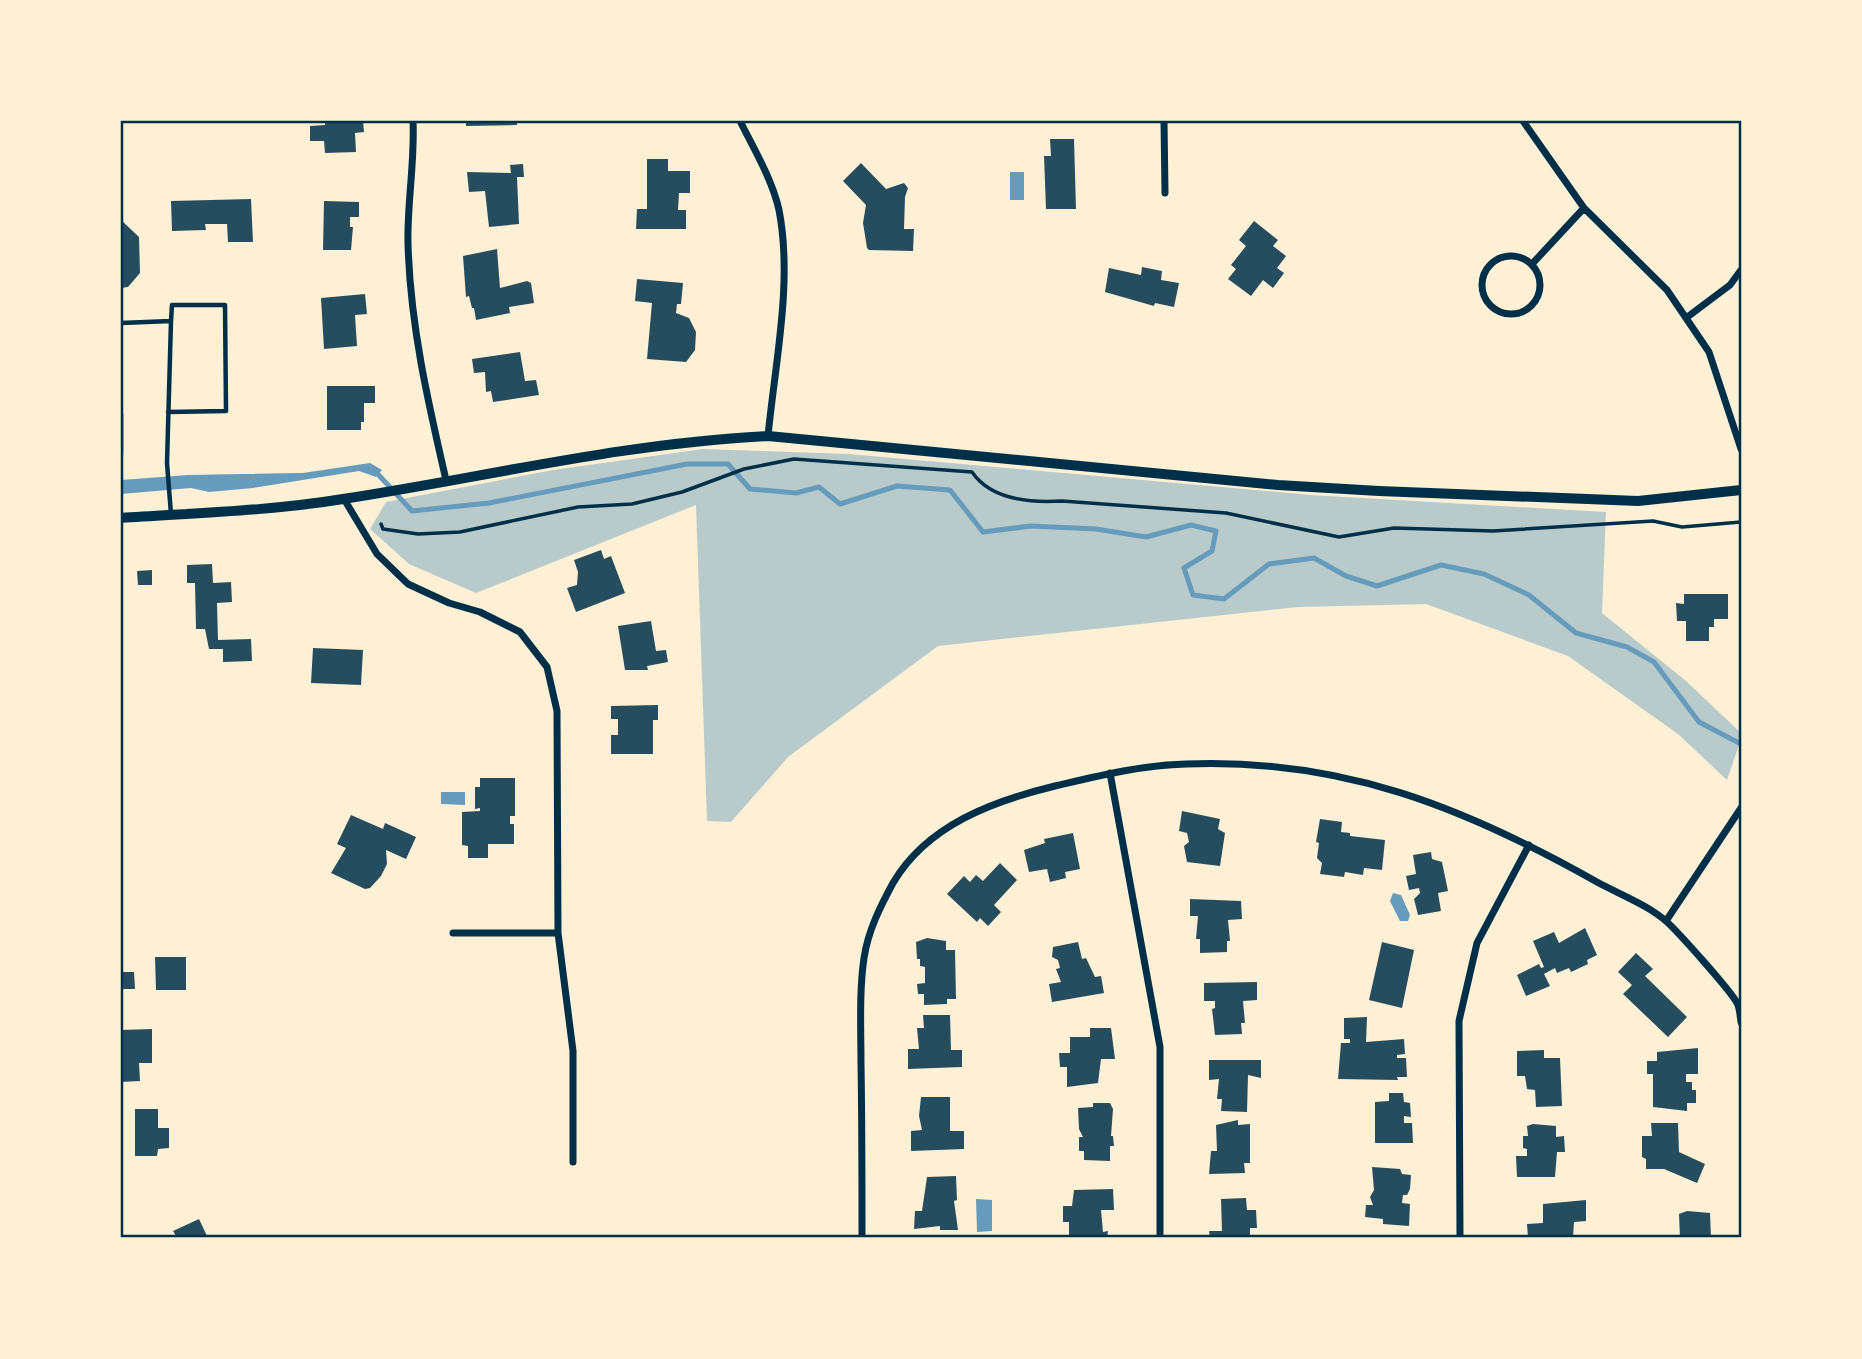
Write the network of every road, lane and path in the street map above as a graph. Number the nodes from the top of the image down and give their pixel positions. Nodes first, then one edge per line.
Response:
1 (413, 121) edge
2 (740, 121) edge
3 (1164, 121) edge
4 (1523, 121) edge
5 (1166, 193) dead end
6 (1584, 208) junction
7 (1532, 264) junction
8 (1741, 270) edge
9 (1686, 318) junction
10 (171, 321) junction
11 (121, 323) edge
12 (169, 412) junction
13 (121, 414) edge
14 (768, 436) junction
15 (1741, 449) edge
16 (121, 454) edge
17 (446, 480) junction
18 (1741, 490) edge
19 (344, 499) junction
20 (172, 514) junction
21 (121, 518) edge
22 (1741, 522) edge
23 (381, 524) dead end
24 (1110, 773) junction
25 (1741, 808) edge
26 (1529, 845) junction
27 (1666, 921) junction
28 (453, 933) dead end
29 (558, 933) junction
30 (1741, 1022) edge
31 (573, 1162) dead end
32 (862, 1238) edge
33 (1160, 1238) edge
34 (1460, 1238) edge

1 - 17 street
2 - 14 street
3 - 5 street
4 - 6 street
6 - 7 street
6 - 9 street
7 - 7 street
8 - 9 street
9 - 15 street
10 - 11 lane
10 - 12 lane
10 - 12 lane
12 - 20 lane
13 - 16 lane
14 - 17 main road
14 - 18 main road
17 - 19 main road
19 - 20 main road
19 - 29 street
20 - 21 main road
22 - 23 path
24 - 26 street
24 - 32 street
24 - 33 street
25 - 27 street
26 - 27 street
26 - 34 street
27 - 30 street
28 - 29 street
29 - 31 street

